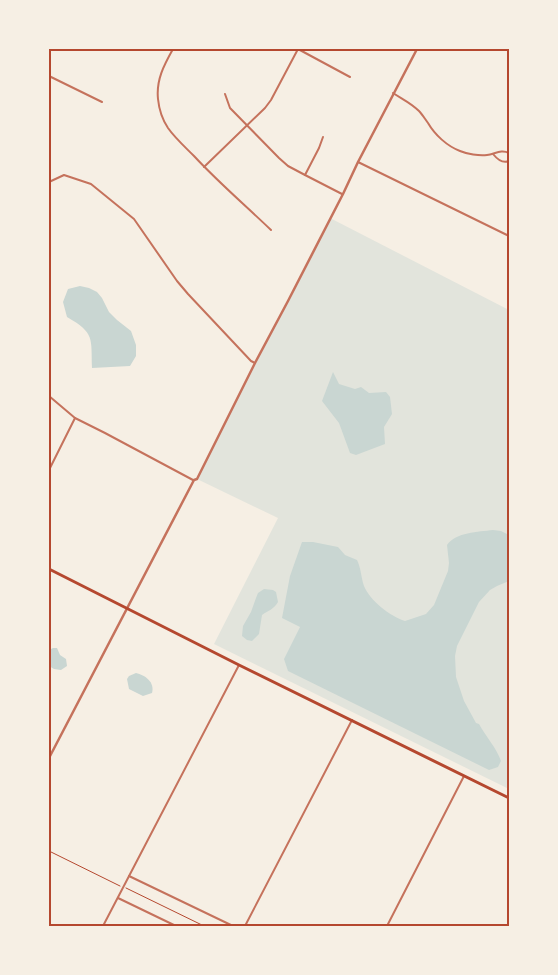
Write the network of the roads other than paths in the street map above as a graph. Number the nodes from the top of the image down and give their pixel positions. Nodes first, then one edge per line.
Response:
1 (173, 49) edge
2 (298, 49) edge
3 (417, 49) edge
4 (49, 76) edge
5 (350, 76) dead end
6 (393, 93) junction
7 (225, 94) dead end
8 (102, 102) dead end
9 (247, 126) junction
10 (322, 138) dead end
11 (509, 153) edge
12 (493, 154) junction
13 (509, 161) edge
14 (358, 162) junction
15 (204, 167) junction
16 (305, 175) junction
17 (49, 182) edge
18 (343, 194) junction
19 (271, 230) dead end
20 (509, 236) edge
21 (255, 363) junction
22 (49, 396) edge
23 (75, 418) junction
24 (49, 470) edge
25 (194, 480) junction
26 (49, 569) edge
27 (127, 608) junction
28 (239, 664) junction
29 (352, 720) junction
30 (49, 758) edge
31 (464, 776) junction
32 (509, 798) edge
33 (130, 876) junction
34 (118, 898) junction
35 (104, 926) edge
36 (176, 926) edge
37 (233, 926) edge
38 (245, 926) edge
39 (387, 926) edge

1 - 15 street
2 - 5 street
2 - 9 street
3 - 6 street
4 - 8 street
6 - 12 street
6 - 14 street
7 - 9 street
9 - 15 street
9 - 16 street
10 - 16 street
11 - 12 street
12 - 13 street
14 - 18 street
14 - 20 street
15 - 19 street
16 - 18 street
17 - 21 street
18 - 21 street
21 - 25 street
22 - 23 street
23 - 24 street
23 - 25 street
25 - 27 street
26 - 27 main road
27 - 28 main road
27 - 30 street
28 - 29 main road
28 - 33 street
29 - 31 main road
29 - 38 street
31 - 32 main road
31 - 39 street
33 - 34 street
33 - 37 street
34 - 35 street
34 - 36 street

